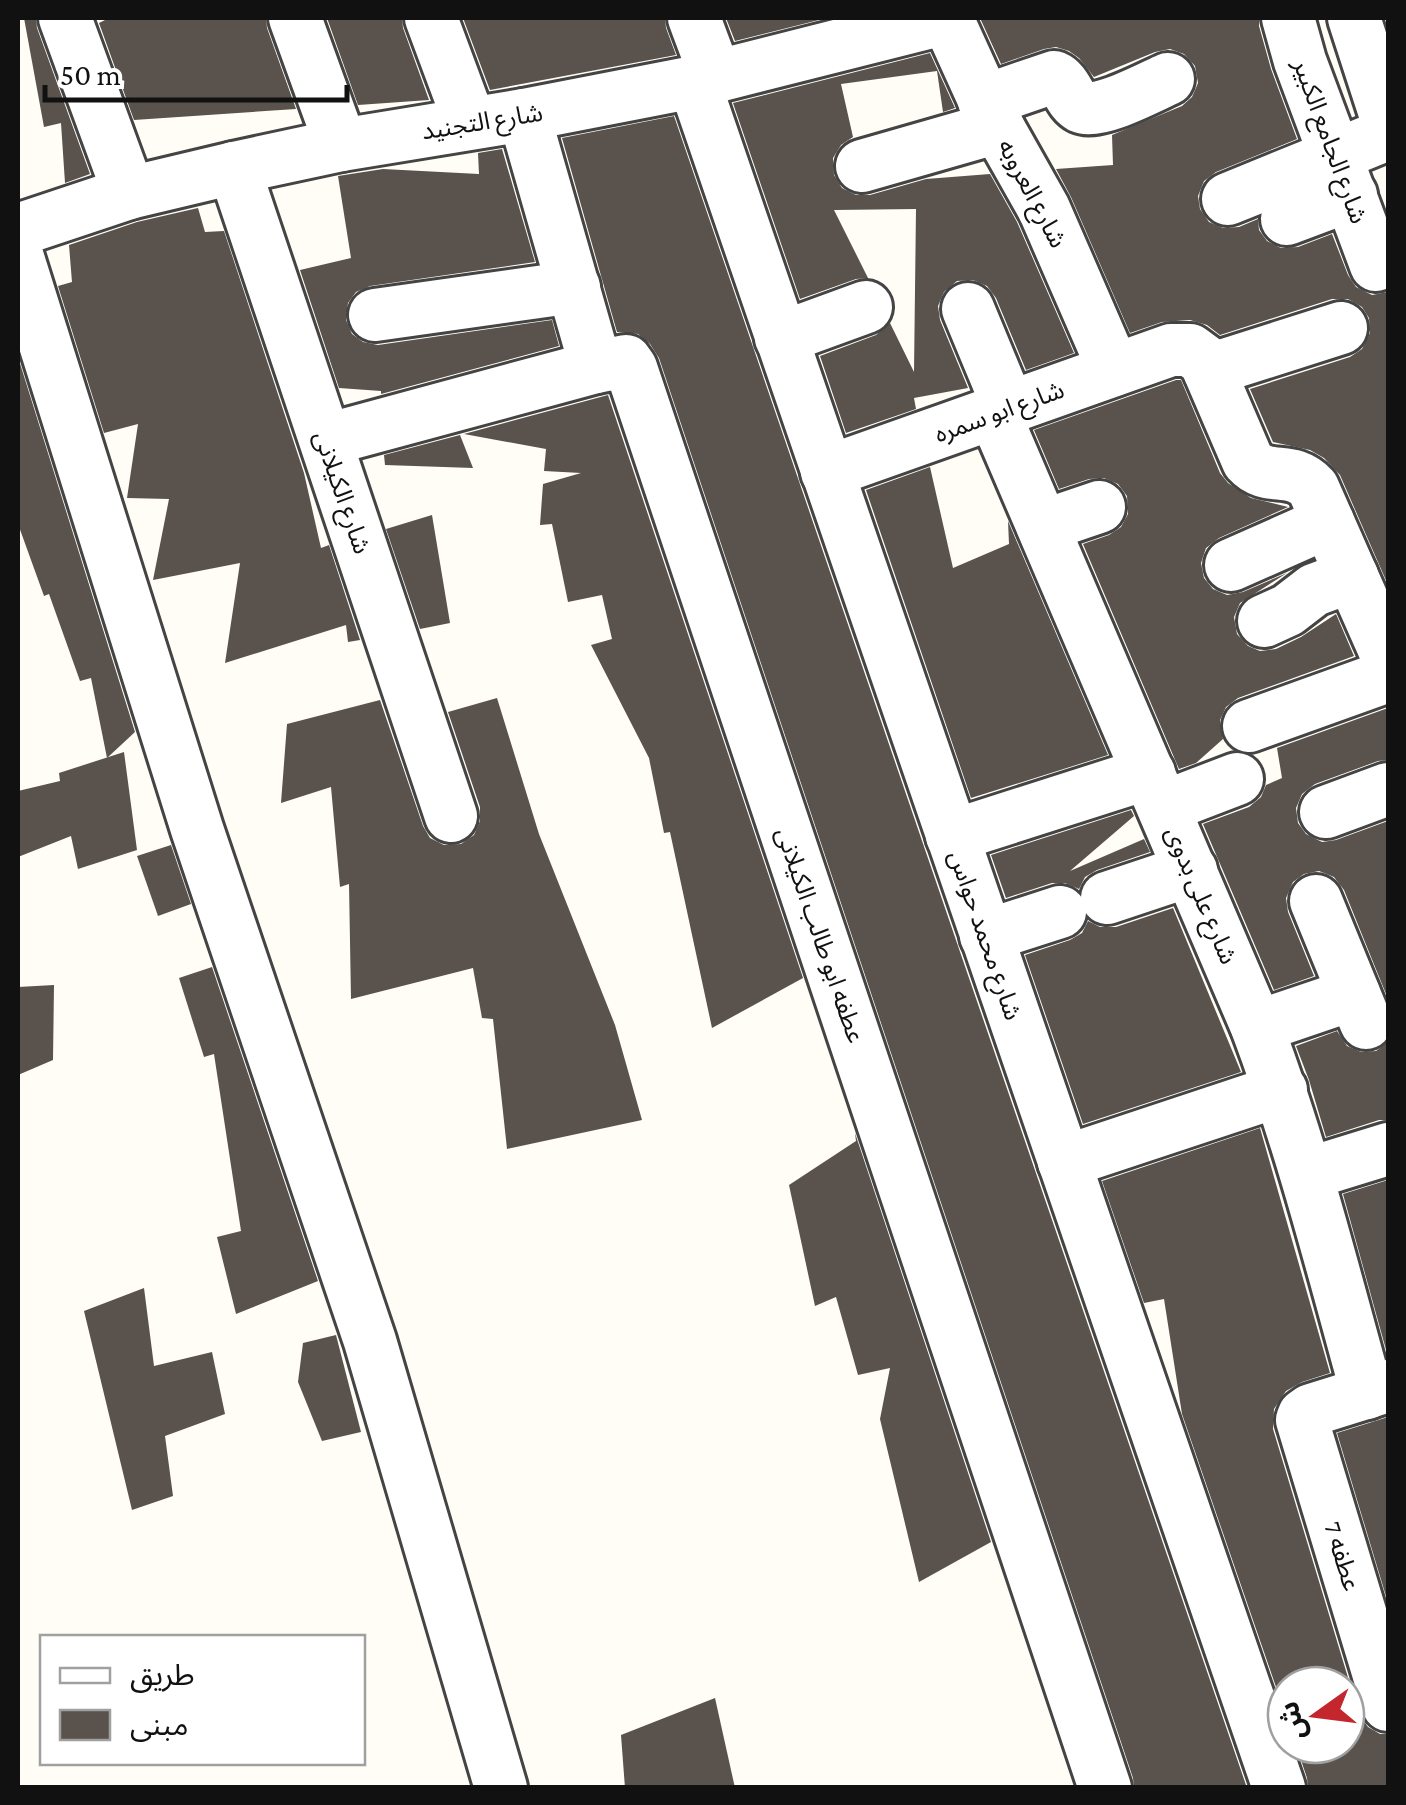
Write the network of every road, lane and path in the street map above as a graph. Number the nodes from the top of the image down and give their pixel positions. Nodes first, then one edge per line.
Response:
1 (65, 18) edge
2 (295, 18) edge
3 (431, 18) edge
4 (694, 18) edge
5 (1288, 18) edge
6 (1354, 18) edge
7 (952, 19) edge
8 (705, 80) junction
9 (1168, 80) dead end
10 (991, 114) junction
11 (524, 115) junction
12 (470, 123) junction
13 (1388, 123) edge
14 (1388, 134) edge
15 (341, 145) junction
16 (862, 166) dead end
17 (234, 168) junction
18 (1343, 175) junction
19 (129, 194) junction
20 (1228, 199) dead end
21 (1287, 219) dead end
22 (18, 230) edge
23 (18, 258) edge
24 (1376, 264) dead end
25 (574, 287) junction
26 (866, 308) dead end
27 (968, 309) dead end
28 (375, 314) dead end
29 (1340, 328) dead end
30 (781, 338) junction
31 (1190, 360) junction
32 (596, 367) junction
33 (1114, 370) junction
34 (1001, 410) junction
35 (326, 440) junction
36 (827, 472) junction
37 (1100, 507) dead end
38 (1328, 522) junction
39 (1043, 526) junction
40 (1231, 565) dead end
41 (1367, 583) edge
42 (1264, 621) dead end
43 (1388, 658) edge
44 (1388, 676) edge
45 (1249, 726) dead end
46 (1237, 778) dead end
47 (1388, 789) edge
48 (1157, 790) junction
49 (1326, 812) dead end
50 (452, 816) dead end
51 (952, 836) junction
52 (1192, 870) junction
53 (1316, 901) dead end
54 (986, 936) junction
55 (1257, 1027) junction
56 (1280, 1090) junction
57 (1388, 1148) edge
58 (1064, 1162) junction
59 (1307, 1174) junction
60 (1378, 1389) edge
61 (1388, 1705) edge
62 (501, 1788) edge
63 (1105, 1788) edge
64 (1280, 1788) edge

1 - 19 street
2 - 15 street
3 - 12 street
4 - 8 street, شارع محمد حواس
5 - 18 street, شارع الجامع الكبير
6 - 13 street
7 - 8 street, شارع التجنيد
7 - 10 street, شارع العروبه
8 - 11 street, شارع التجنيد
8 - 30 street, شارع محمد حواس
9 - 10 street
10 - 16 street
10 - 33 street, شارع العروبه
11 - 12 street, شارع التجنيد
11 - 25 street
12 - 15 street, شارع التجنيد
14 - 18 street
15 - 17 street, شارع التجنيد
17 - 19 street, شارع التجنيد
17 - 35 street, شارع الكيلانى
18 - 20 street
18 - 21 street
18 - 24 street, شارع الجامع الكبير
19 - 22 street, شارع التجنيد
23 - 62 street
25 - 28 street
25 - 32 street
26 - 30 street
27 - 34 street, شارع على بدوى
29 - 31 street, شارع ابو سمره
30 - 36 street, شارع محمد حواس
31 - 33 street, شارع ابو سمره
31 - 38 street
32 - 35 street
32 - 63 street, عطفه ابو طالب الكيلانى
33 - 34 street, شارع ابو سمره
34 - 36 street, شارع ابو سمره
34 - 39 street, شارع على بدوى
35 - 50 street, شارع الكيلانى
36 - 51 street, شارع محمد حواس
37 - 39 street
38 - 40 street
38 - 41 street
39 - 48 street, شارع على بدوى
41 - 42 street
41 - 43 street
44 - 45 street
46 - 48 street
47 - 49 street
48 - 51 street
48 - 52 street, شارع على بدوى
51 - 54 street, شارع محمد حواس
52 - 54 street
52 - 55 street, شارع على بدوى
53 - 55 street
54 - 58 street, شارع محمد حواس
55 - 56 street, شارع على بدوى
56 - 58 street
56 - 59 street, شارع على بدوى
57 - 59 street
58 - 64 street, شارع محمد حواس
59 - 60 street, شارع على بدوى
60 - 61 street, عطفه 7

